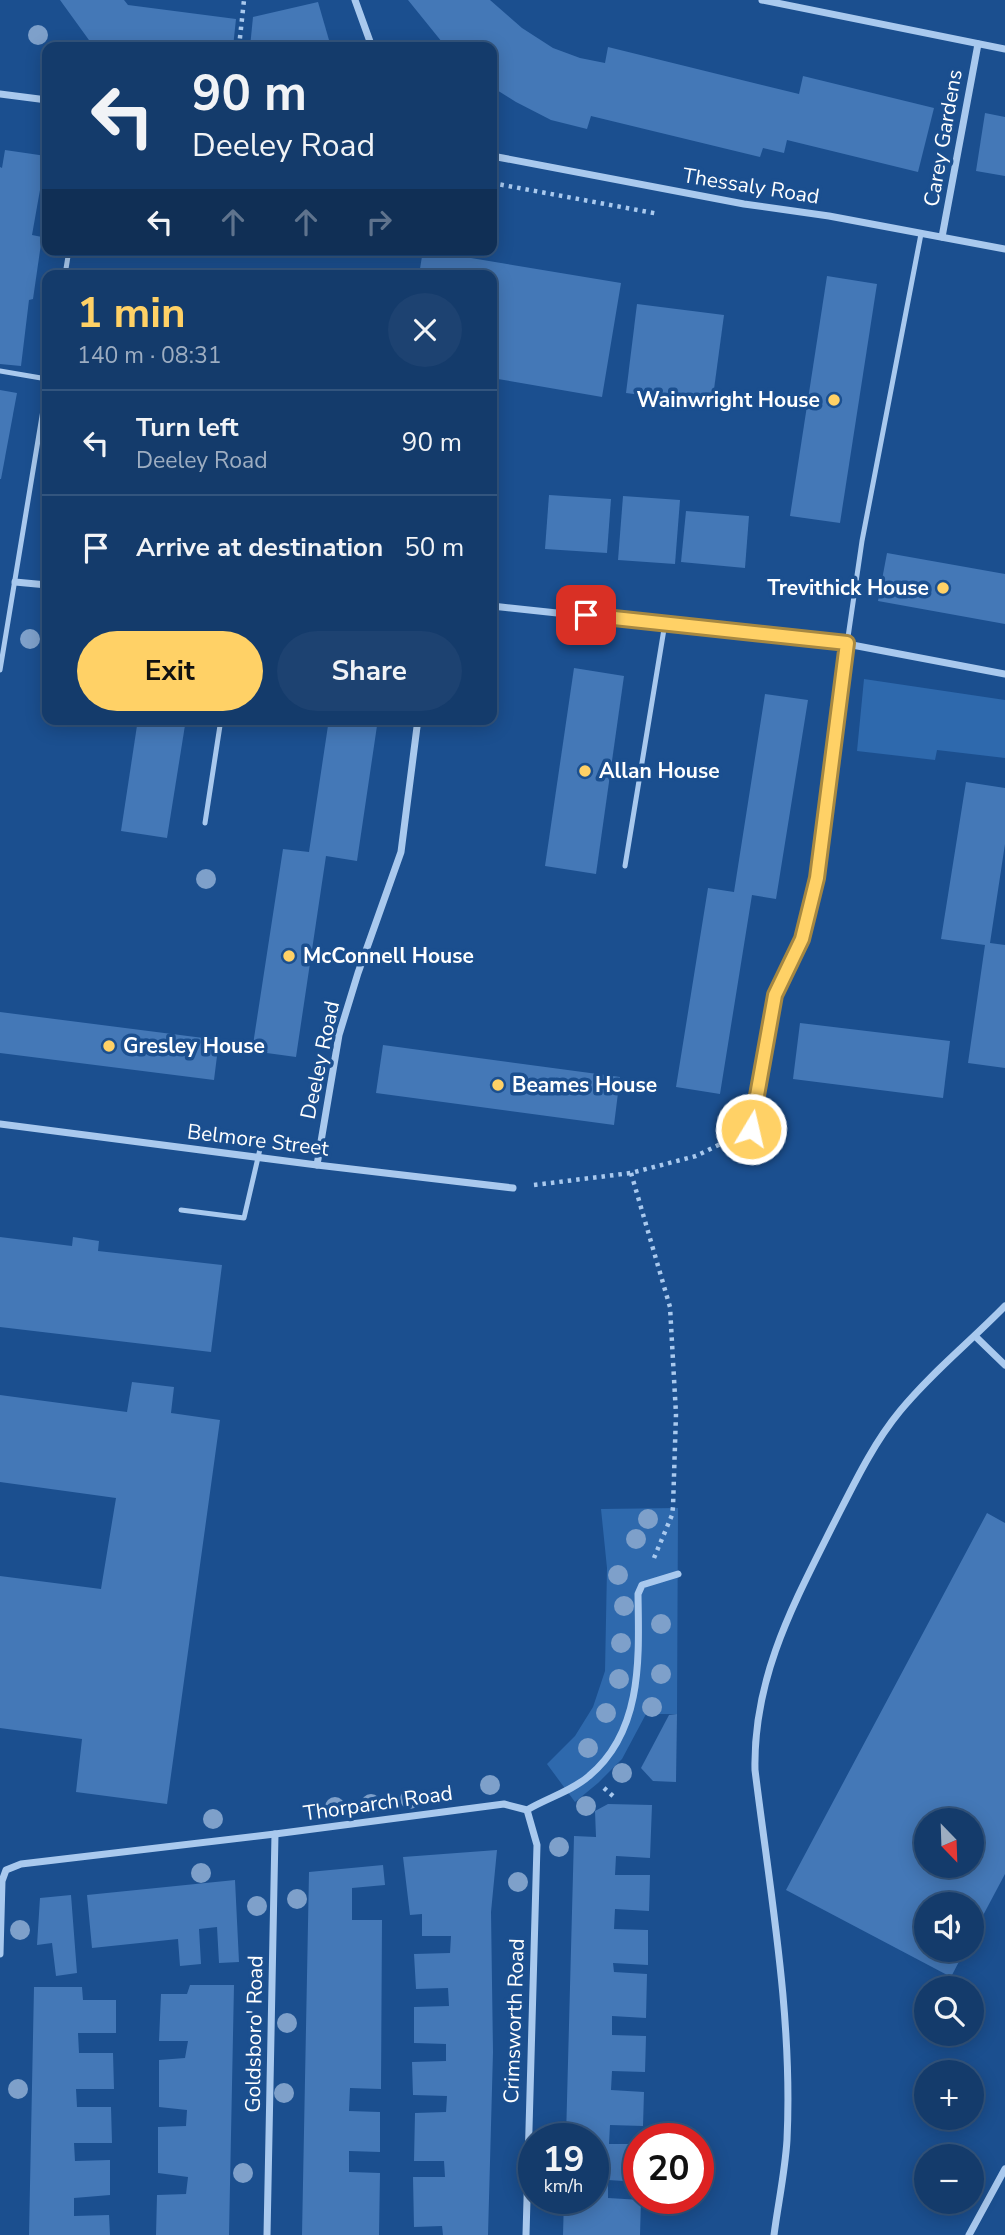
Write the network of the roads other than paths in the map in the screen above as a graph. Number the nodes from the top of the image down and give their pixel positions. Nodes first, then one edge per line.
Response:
1 (355, 0) edge
2 (762, 0) edge
3 (370, 42) edge
4 (978, 44) junction
5 (1005, 48) edge
6 (0, 94) edge
7 (42, 99) edge
8 (497, 157) edge
9 (921, 234) junction
10 (942, 237) junction
11 (1005, 249) edge
12 (0, 371) edge
13 (42, 378) edge
14 (42, 417) edge
15 (15, 582) junction
16 (42, 585) edge
17 (497, 606) edge
18 (666, 623) junction
19 (847, 643) junction
20 (0, 670) edge
21 (1005, 674) edge
22 (220, 725) edge
23 (417, 725) edge
24 (205, 822) dead end
25 (625, 866) dead end
26 (0, 1124) edge
27 (751, 1129) road end
28 (259, 1153) junction
29 (317, 1165) junction
30 (513, 1188) road end
31 (181, 1210) dead end
32 (1005, 1306) edge
33 (975, 1336) junction
34 (1005, 1365) edge
35 (678, 1574) dead end
36 (527, 1810) junction
37 (275, 1834) junction
38 (0, 1954) edge
39 (1005, 2169) edge
40 (267, 2235) edge
41 (526, 2235) edge
42 (774, 2235) edge
43 (969, 2235) edge

1 - 3 street
2 - 4 street, Carey Gardens
4 - 5 street, Carey Gardens
4 - 10 street, Carey Gardens
6 - 7 street
8 - 9 street, Thessaly Road
9 - 10 street, Thessaly Road
9 - 19 lane
10 - 11 street, Thessaly Road
12 - 13 lane
14 - 15 lane
15 - 16 street
15 - 20 lane
17 - 18 street
18 - 19 street
18 - 25 lane
19 - 21 street
19 - 27 lane
22 - 24 lane
23 - 29 street, Deeley Road
26 - 28 street, Belmore Street
28 - 29 street, Belmore Street
28 - 31 lane
29 - 30 street, Belmore Street
32 - 33 street
33 - 34 street
33 - 42 street
35 - 36 street
36 - 37 street, Thorparch Road
36 - 41 street, Crimsworth Road
37 - 38 street, Thorparch Road
37 - 40 street, Goldsboro' Road
39 - 43 street

